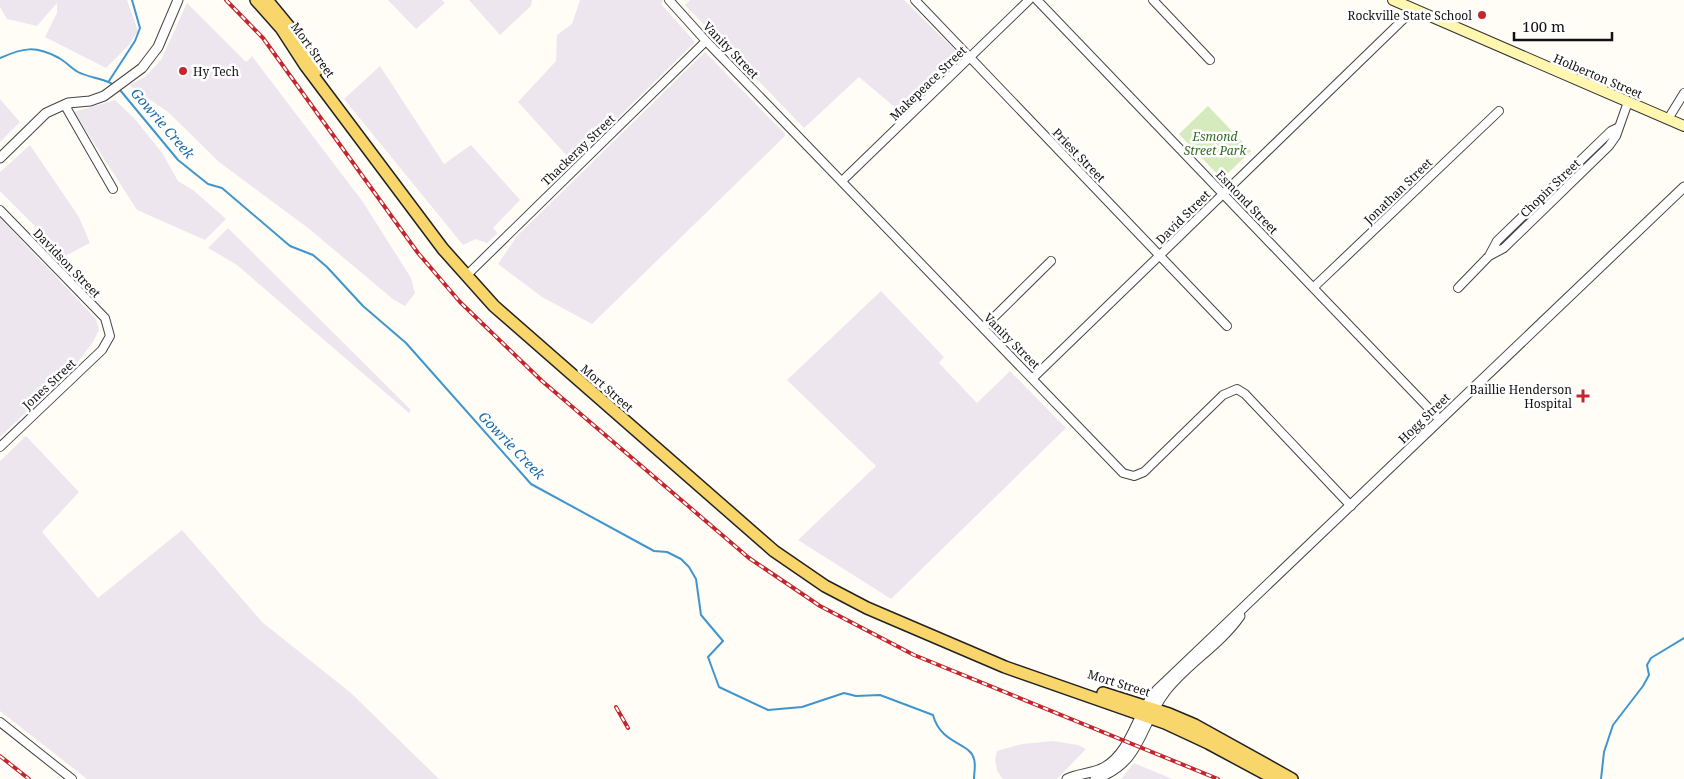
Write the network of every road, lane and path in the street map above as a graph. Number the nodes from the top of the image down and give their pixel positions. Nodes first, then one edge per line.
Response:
1 (178, 0) edge
2 (256, 0) edge
3 (267, 0) edge
4 (670, 0) edge
5 (915, 0) edge
6 (1037, 0) edge
7 (1153, 0) edge
8 (1393, 0) edge
9 (1026, 1) edge
10 (1414, 9) junction
11 (706, 41) junction
12 (969, 57) junction
13 (1210, 60) dead end
14 (1684, 93) edge
15 (329, 94) junction
16 (1628, 102) junction
17 (68, 103) junction
18 (1499, 111) dead end
19 (1668, 119) junction
20 (1684, 126) edge
21 (0, 158) edge
22 (842, 181) junction
23 (1684, 187) edge
24 (113, 190) dead end
25 (1223, 194) junction
26 (0, 210) edge
27 (1160, 255) junction
28 (1051, 261) dead end
29 (466, 276) junction
30 (1314, 287) junction
31 (1458, 288) dead end
32 (1227, 326) dead end
33 (983, 328) junction
34 (110, 336) joint
35 (1033, 378) junction
36 (1440, 420) junction
37 (0, 447) edge
38 (1351, 506) junction
39 (1148, 711) junction
40 (0, 722) edge
41 (72, 779) edge
42 (1067, 779) edge
43 (1095, 779) edge
44 (1275, 779) edge
45 (1292, 779) edge

1 - 17 street
2 - 15 main road, Mort Street
3 - 15 main road, Mort Street
4 - 11 street, Vanity Street
5 - 12 street, Priest Street
6 - 25 street, Esmond Street
7 - 13 street
8 - 10 main road, Holberton Street
9 - 12 street, Makepeace Street
10 - 16 main road, Holberton Street
10 - 25 street, David Street
11 - 22 street, Vanity Street
11 - 29 street, Thackeray Street
12 - 22 street, Makepeace Street
12 - 27 street, Priest Street
14 - 19 street
15 - 29 main road, Mort Street
16 - 19 main road, Holberton Street
16 - 31 street, Chopin Street
17 - 21 street
17 - 24 street
18 - 30 street, Jonathan Street
19 - 20 main road, Holberton Street
22 - 33 street, Vanity Street
23 - 36 street, Hogg Street
25 - 27 street, David Street
25 - 30 street, Esmond Street
26 - 34 street, Davidson Street
27 - 32 street, Priest Street
27 - 35 street, David Street
28 - 33 street
29 - 39 main road, Mort Street
30 - 36 street, Esmond Street
33 - 35 street, Vanity Street
34 - 37 street, Jones Street
35 - 38 street, Vanity Street
36 - 38 street, Hogg Street
38 - 39 street, Hogg Street
39 - 42 street
39 - 43 street
39 - 44 main road, Mort Street
39 - 45 main road, Mort Street
40 - 41 street

